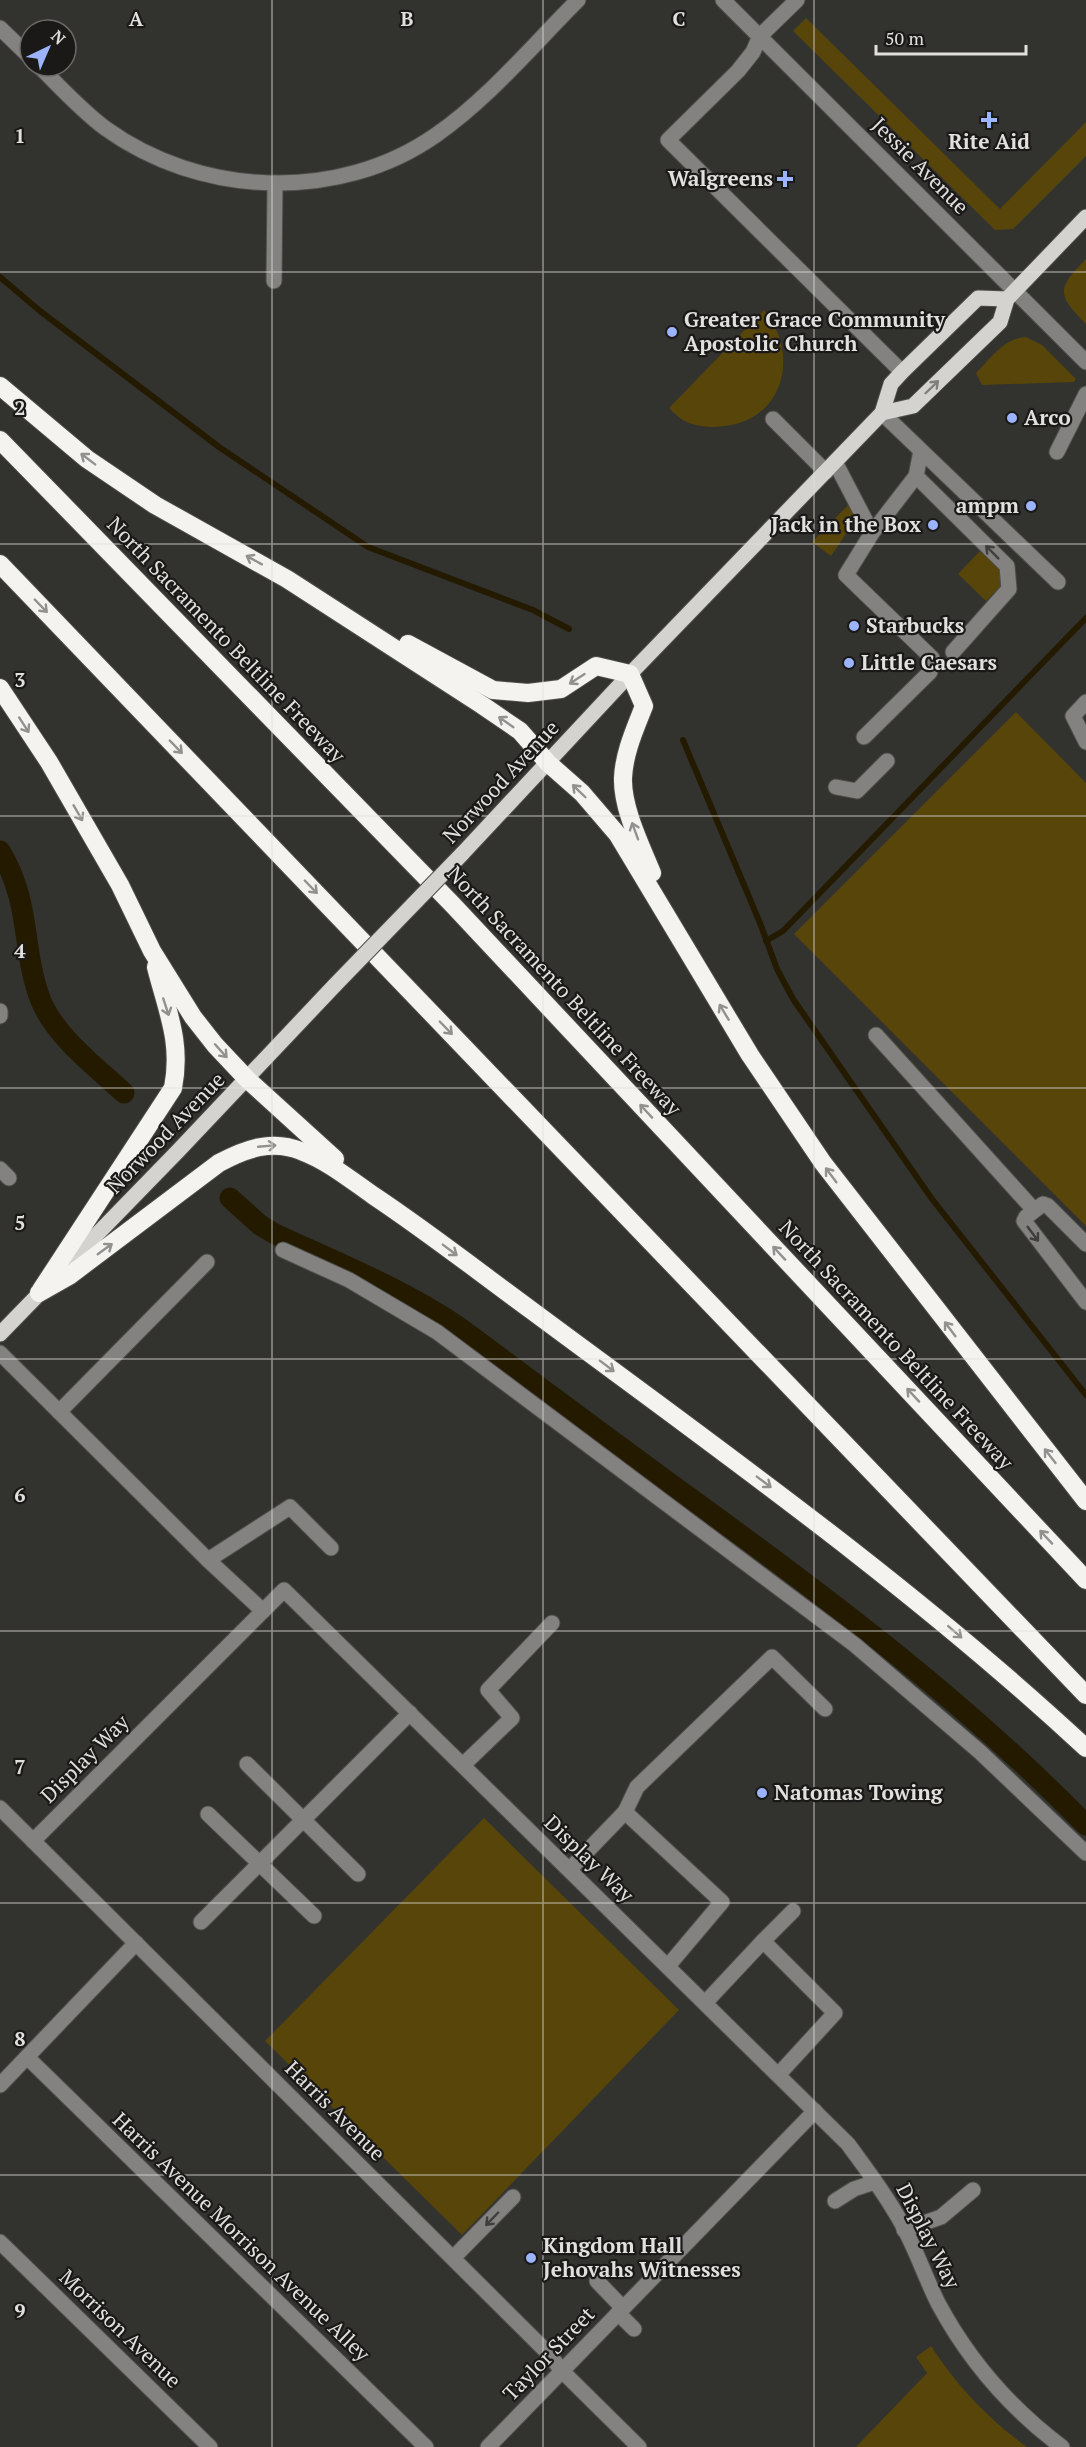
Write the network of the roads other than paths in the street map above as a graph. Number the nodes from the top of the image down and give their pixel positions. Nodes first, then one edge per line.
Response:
1 (578, 0) edge
2 (723, 0) edge
3 (796, 0) edge
4 (0, 28) edge
5 (760, 36) junction
6 (18, 45) edge
7 (51, 78) edge
8 (275, 183) junction
9 (1086, 217) edge
10 (274, 281) dead end
11 (1011, 295) junction
12 (1086, 362) edge
13 (902, 372) junction
14 (0, 386) edge
15 (1086, 394) edge
16 (882, 413) junction
17 (773, 419) dead end
18 (0, 440) edge
19 (921, 451) junction
20 (1057, 452) dead end
21 (830, 467) junction
22 (916, 476) junction
23 (872, 533) junction
24 (0, 564) edge
25 (287, 579) junction
26 (1058, 582) dead end
27 (953, 652) dead end
28 (630, 674) junction
29 (0, 688) edge
30 (1086, 702) edge
31 (864, 737) dead end
32 (1086, 742) edge
33 (887, 761) dead end
34 (548, 763) junction
35 (836, 787) dead end
36 (681, 943) junction
37 (152, 951) junction
38 (0, 1011) edge
39 (0, 1016) edge
40 (876, 1035) dead end
41 (247, 1079) junction
42 (1034, 1210) junction
43 (403, 1216) junction
44 (1086, 1244) edge
45 (283, 1250) dead end
46 (207, 1263) dead end
47 (39, 1293) junction
48 (1086, 1302) edge
49 (0, 1334) edge
50 (0, 1353) edge
51 (59, 1412) junction
52 (1086, 1502) edge
53 (331, 1548) dead end
54 (208, 1560) junction
55 (1086, 1580) edge
56 (263, 1611) junction
57 (552, 1623) dead end
58 (1086, 1695) edge
59 (825, 1708) dead end
60 (410, 1713) junction
61 (1086, 1748) edge
62 (248, 1764) dead end
63 (463, 1765) junction
64 (0, 1808) edge
65 (625, 1812) junction
66 (208, 1814) dead end
67 (304, 1820) junction
68 (33, 1841) junction
69 (1086, 1853) edge
70 (261, 1863) junction
71 (570, 1869) junction
72 (358, 1874) dead end
73 (793, 1911) dead end
74 (314, 1916) dead end
75 (201, 1922) dead end
76 (763, 1941) junction
77 (136, 1943) junction
78 (668, 1966) junction
79 (705, 2003) junction
80 (27, 2057) junction
81 (779, 2074) junction
82 (0, 2085) edge
83 (815, 2110) junction
84 (875, 2182) junction
85 (973, 2190) dead end
86 (513, 2197) dead end
87 (835, 2201) dead end
88 (904, 2230) junction
89 (0, 2242) edge
90 (453, 2258) junction
91 (597, 2281) dead end
92 (620, 2311) junction
93 (634, 2329) dead end
94 (562, 2371) junction
95 (210, 2447) edge
96 (426, 2447) edge
97 (488, 2447) edge
98 (639, 2447) edge
99 (1062, 2447) edge

1 - 8 street
2 - 5 street, Jessie Avenue
3 - 5 street
4 - 6 street
5 - 11 street, Jessie Avenue
5 - 13 street
7 - 8 street
8 - 10 street
9 - 11 main road
11 - 12 street, Jessie Avenue
11 - 13 main road, Norwood Avenue
16 -> 11 main road
13 - 16 main road, Norwood Avenue
25 -> 14 highway
15 - 20 street
16 - 19 street
16 - 21 main road, Norwood Avenue
17 - 21 street
55 -> 18 highway, North Sacramento Beltline Freeway
19 - 22 street
19 - 26 street
21 - 23 street
21 - 28 main road, Norwood Avenue
22 - 23 street
27 -> 22 street
23 - 31 street
24 -> 58 highway
28 -> 25 highway
34 -> 25 highway
28 - 34 main road, Norwood Avenue
36 -> 28 highway
29 -> 37 highway
30 - 32 street
33 - 35 street
36 -> 34 highway
34 - 41 main road, Norwood Avenue, bridge
52 -> 36 highway
37 -> 41 highway
37 -> 47 highway
38 - 39 street
40 - 42 street
41 - 43 highway
41 - 47 main road, Norwood Avenue
42 - 44 street
42 -> 48 street
47 -> 43 highway
43 -> 61 highway
45 - 69 street
46 - 51 street
47 - 49 main road, Norwood Avenue
50 - 51 street
51 - 54 street
53 - 54 street
54 - 56 street
56 - 60 street, Display Way
56 - 68 street, Display Way
57 - 63 street
59 - 65 street
60 - 63 street, Display Way
60 - 67 street
62 - 67 street
63 - 71 street, Display Way
64 - 68 street, Harris Avenue
65 - 71 street
65 - 78 street
66 - 70 street
67 - 70 street
67 - 72 street
68 - 77 street, Harris Avenue
70 - 74 street
70 - 75 street
71 - 78 street, Display Way
73 - 76 street
76 - 79 street
76 - 81 street
77 - 80 street
77 - 90 street, Harris Avenue
78 - 79 street, Display Way
79 - 81 street, Display Way
80 - 82 street
80 - 96 street, Harris Avenue Morrison Avenue Alley
81 - 83 street, Display Way
83 - 84 street, Display Way
83 - 92 street, Taylor Street
84 - 87 street
84 - 88 street, Display Way
85 - 88 street
86 -> 90 street
88 - 99 street, Display Way
89 - 95 street, Morrison Avenue
90 - 94 street, Harris Avenue
91 - 92 street
92 - 93 street
92 - 94 street, Taylor Street
94 - 97 street, Taylor Street
94 - 98 street, Harris Avenue

